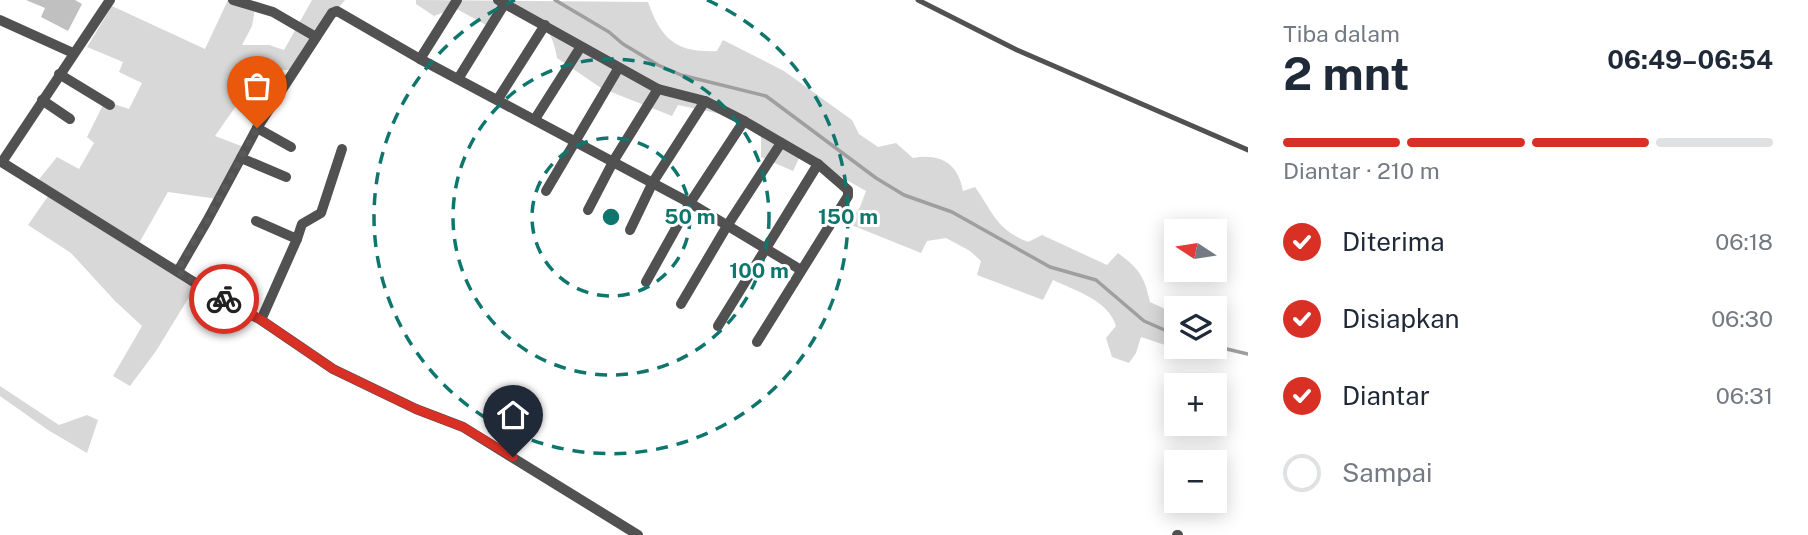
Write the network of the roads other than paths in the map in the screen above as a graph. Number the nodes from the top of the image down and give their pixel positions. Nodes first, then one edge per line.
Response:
1 (110, 0) edge
2 (233, 0) edge
3 (457, 0) edge
4 (918, 0) edge
5 (501, 1) edge
6 (0, 20) edge
7 (544, 24) junction
8 (316, 37) junction
9 (580, 48) junction
10 (73, 53) junction
11 (420, 59) junction
12 (618, 69) junction
13 (59, 74) junction
14 (457, 79) junction
15 (658, 89) junction
16 (498, 99) junction
17 (42, 100) junction
18 (705, 101) junction
19 (110, 105) dead end
20 (70, 119) dead end
21 (535, 119) junction
22 (744, 121) junction
23 (257, 128) junction
24 (575, 140) junction
25 (781, 143) junction
26 (291, 147) dead end
27 (342, 149) dead end
28 (1248, 150) edge
29 (242, 158) junction
30 (614, 160) junction
31 (1, 162) edge
32 (818, 164) junction
33 (286, 177) dead end
34 (653, 182) junction
35 (546, 191) dead end
36 (690, 202) junction
37 (588, 210) dead end
38 (256, 221) dead end
39 (727, 226) junction
40 (630, 230) dead end
41 (297, 239) junction
42 (765, 248) junction
43 (802, 270) junction
44 (177, 271) junction
45 (646, 282) dead end
46 (681, 304) dead end
47 (261, 320) junction
48 (718, 326) dead end
49 (757, 342) dead end
50 (638, 535) edge

1 - 10 street
2 - 8 street
3 - 11 street
4 - 28 lane
5 - 7 street
5 - 14 street
6 - 10 street
7 - 9 street
7 - 16 street
8 - 11 street
8 - 23 street
9 - 12 street
9 - 21 street
10 - 13 street
11 - 14 street
12 - 15 street
12 - 24 street
13 - 17 street
13 - 19 street
14 - 16 street
15 - 18 street
15 - 30 street
16 - 21 street
17 - 20 street
17 - 31 street
18 - 22 street
18 - 34 street
21 - 24 street
22 - 25 street
22 - 36 street
23 - 26 street
23 - 29 street
24 - 30 street
24 - 35 street
25 - 32 street
25 - 39 street
27 - 41 street
29 - 33 street
29 - 44 street
30 - 34 street
30 - 37 street
31 - 44 street
32 - 42 street
32 - 43 street
34 - 36 street
34 - 40 street
36 - 39 street
36 - 45 street
38 - 41 street
39 - 42 street
39 - 46 street
41 - 47 street
42 - 43 street
42 - 48 street
43 - 49 street
44 - 47 street
47 - 50 street

